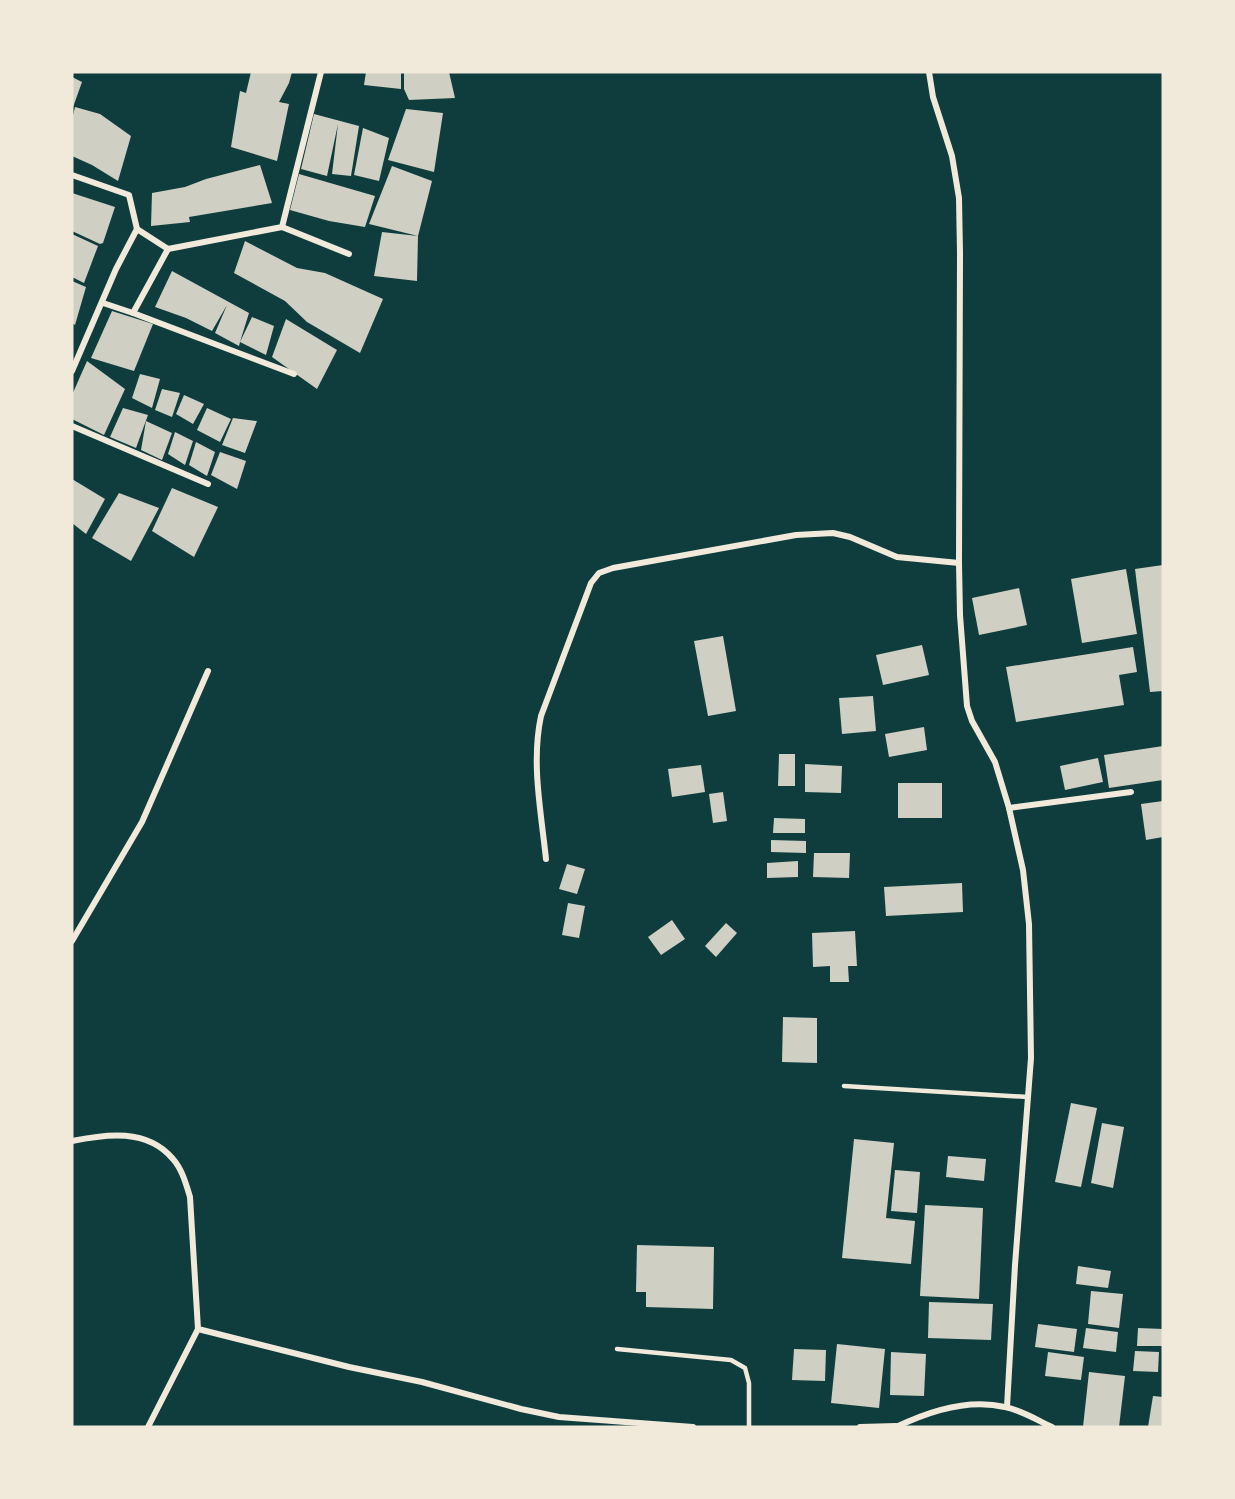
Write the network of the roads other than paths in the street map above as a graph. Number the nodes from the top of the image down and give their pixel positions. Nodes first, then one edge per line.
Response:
1 (321, 72) edge
2 (929, 72) edge
3 (72, 175) edge
4 (282, 227) junction
5 (137, 229) junction
6 (168, 249) junction
7 (349, 254) dead end
8 (103, 303) junction
9 (133, 313) junction
10 (72, 371) edge
11 (294, 374) dead end
12 (72, 426) edge
13 (208, 484) dead end
14 (959, 562) junction
15 (208, 670) dead end
16 (1131, 792) dead end
17 (1009, 808) junction
18 (546, 859) dead end
19 (72, 941) edge
20 (844, 1086) dead end
21 (1028, 1097) junction
22 (72, 1141) edge
23 (198, 1329) junction
24 (617, 1349) dead end
25 (1006, 1407) junction
26 (148, 1427) edge
27 (693, 1427) edge
28 (749, 1427) edge
29 (860, 1427) edge
30 (896, 1427) edge
31 (1052, 1427) edge

1 - 4 street
2 - 14 street
3 - 5 street
4 - 6 street
4 - 7 street
5 - 6 street
5 - 8 street
6 - 9 street
8 - 9 street
8 - 10 street
9 - 11 street
12 - 13 street
14 - 17 street
14 - 18 street
15 - 19 street
16 - 17 street
17 - 21 street
20 - 21 lane
21 - 25 street
22 - 23 street
23 - 26 street
23 - 27 street
24 - 28 lane
25 - 30 street
25 - 31 street
29 - 30 street

